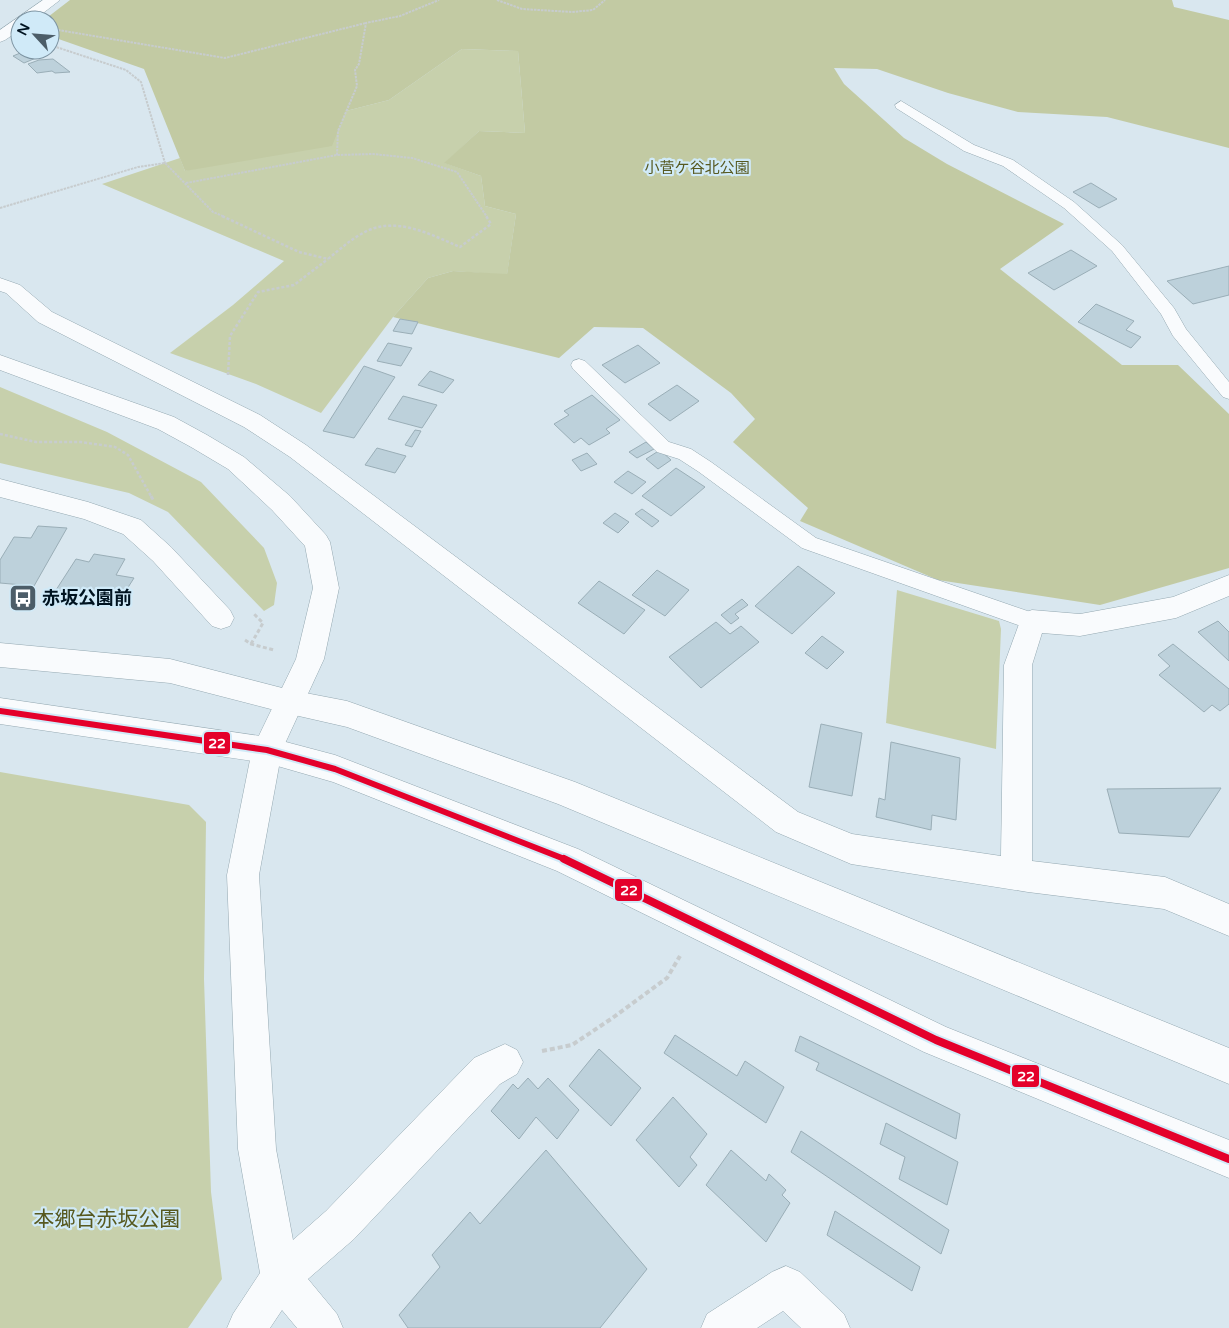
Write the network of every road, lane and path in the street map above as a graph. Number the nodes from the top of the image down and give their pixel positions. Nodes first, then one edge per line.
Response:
1 (53, 0) edge
2 (439, 0) edge
3 (497, 0) edge
4 (605, 0) edge
5 (38, 10) edge
6 (366, 23) junction
7 (60, 30) edge
8 (60, 48) edge
9 (901, 105) dead end
10 (337, 155) junction
11 (165, 162) junction
12 (186, 183) junction
13 (0, 208) edge
14 (328, 260) junction
15 (0, 284) edge
16 (0, 362) edge
17 (579, 365) dead end
18 (1229, 393) edge
19 (226, 408) junction
20 (0, 488) edge
21 (0, 496) edge
22 (25, 496) junction
23 (1229, 585) edge
24 (1032, 621) junction
25 (229, 626) joint
26 (0, 655) edge
27 (310, 659) junction
28 (290, 702) junction
29 (0, 711) edge
30 (267, 750) junction
31 (1016, 874) junction
32 (1229, 920) edge
33 (680, 956) dead end
34 (543, 1051) dead end
35 (505, 1062) dead end
36 (1229, 1066) edge
37 (1229, 1159) edge
38 (280, 1277) junction
39 (247, 1328) edge
40 (323, 1328) edge
41 (721, 1328) edge
42 (830, 1328) edge

1 - 5 street
2 - 6 path
3 - 4 path
6 - 7 path
6 - 10 path
8 - 11 path
9 - 18 lane
10 - 12 path
10 - 14 path
11 - 12 path
11 - 13 path
12 - 14 path
14 - 19 path
15 - 19 street
16 - 27 street
17 - 24 lane
19 - 31 street
20 - 22 street
21 - 22 street
22 - 25 street
23 - 24 street
24 - 31 street
25 - 27 path
26 - 28 street
27 - 28 street
28 - 30 street
28 - 36 street
29 - 30 street
30 - 37 street
30 - 38 street
31 - 32 street
33 - 34 path
35 - 38 street
38 - 39 street
38 - 40 street
41 - 42 street

